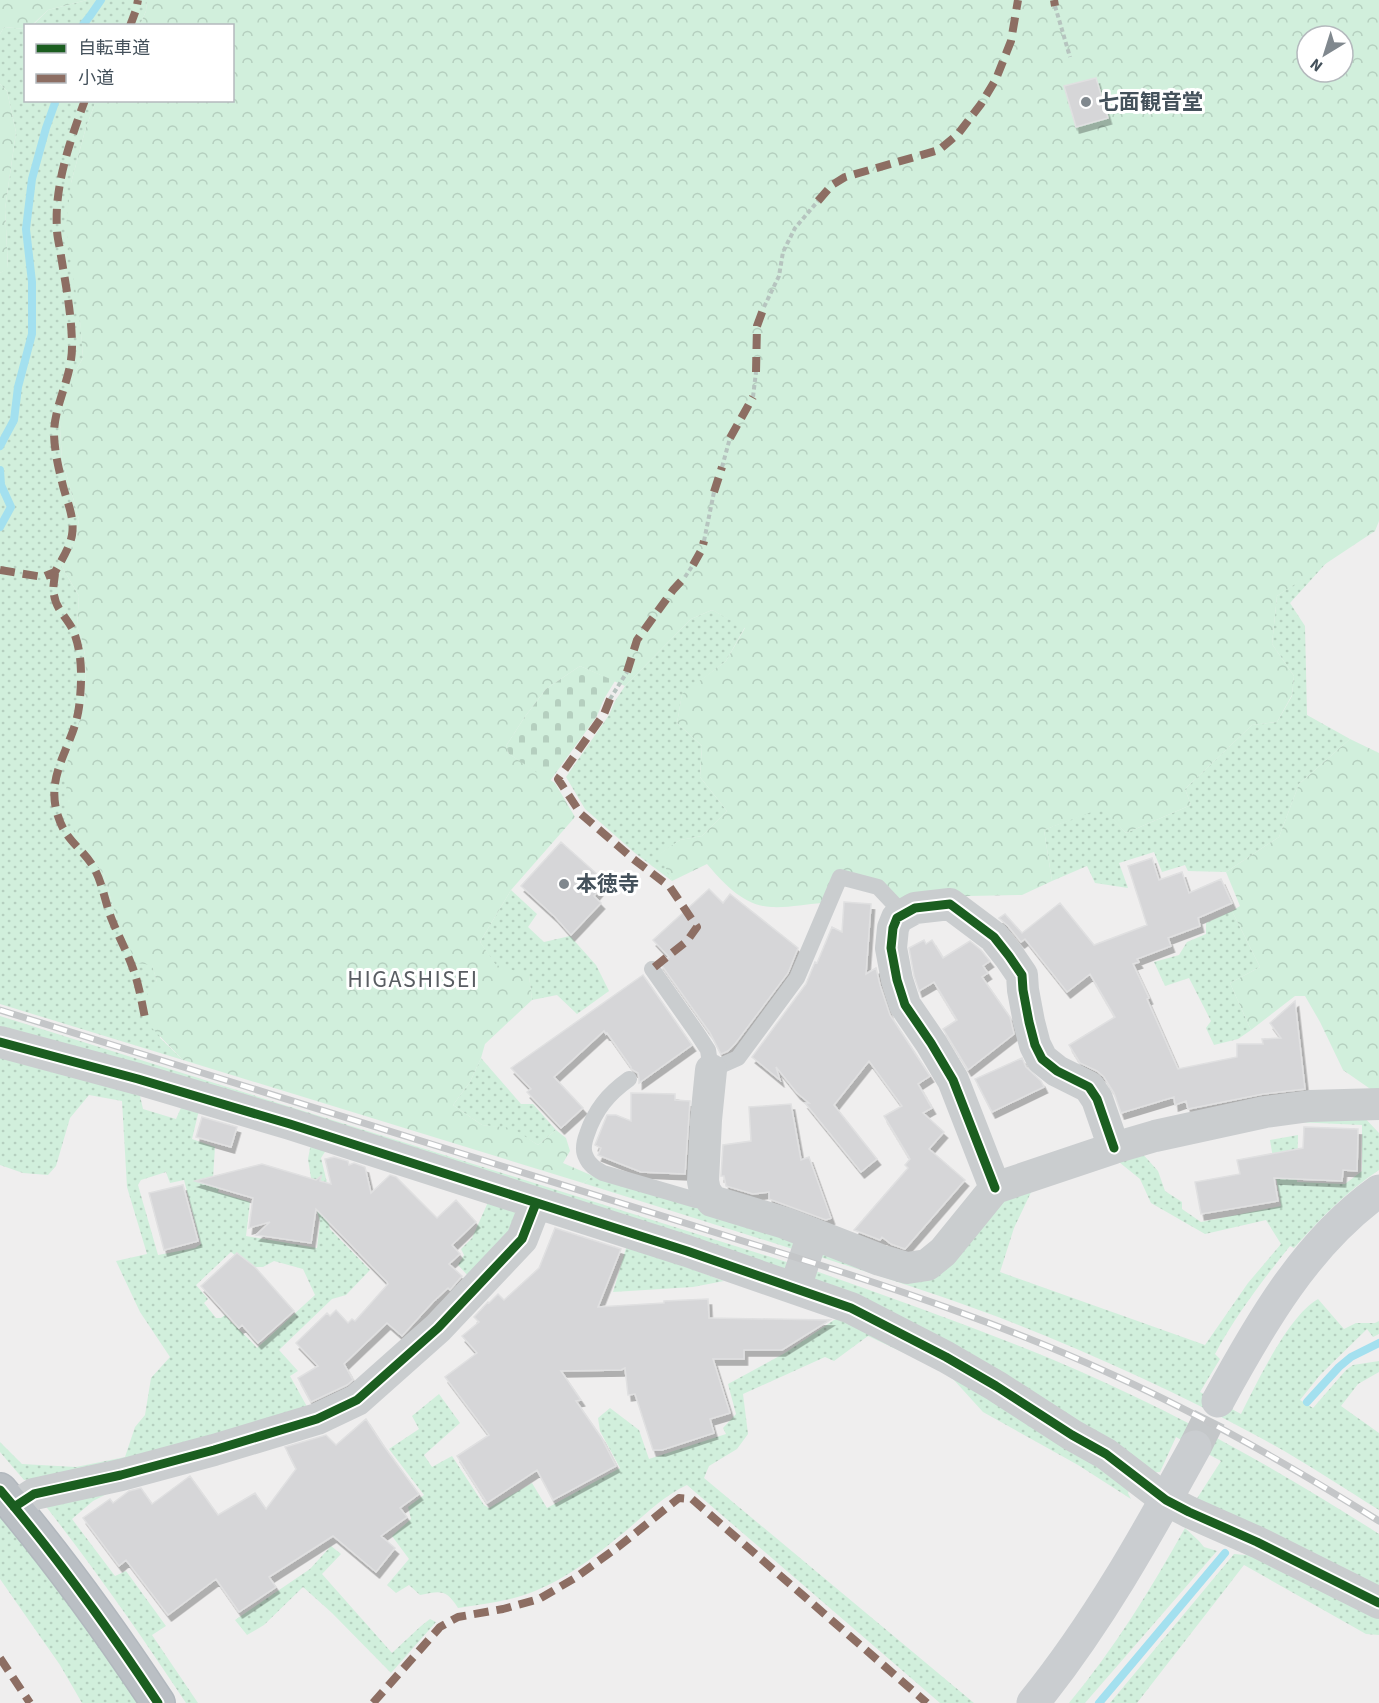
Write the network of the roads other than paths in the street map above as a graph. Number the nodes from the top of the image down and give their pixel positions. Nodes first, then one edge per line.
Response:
1 (905, 912) junction
2 (652, 969) dead end
3 (0, 1042) edge
4 (711, 1070) junction
5 (628, 1079) dead end
6 (1379, 1104) edge
7 (1114, 1148) junction
8 (995, 1188) junction
9 (1379, 1191) edge
10 (712, 1201) junction
11 (536, 1203) junction
12 (813, 1234) junction
13 (795, 1288) junction
14 (1218, 1401) tunnel mouth
15 (1195, 1448) tunnel mouth
16 (7, 1499) edge
17 (1166, 1500) junction
18 (1379, 1603) edge
19 (158, 1703) edge
20 (1033, 1703) edge

1 - 4 lane
1 - 7 street
1 - 8 street
2 - 4 lane
3 - 11 street
4 - 10 street
5 - 10 lane
6 - 7 street
7 - 8 street
8 - 12 street
9 - 14 street
10 - 12 street
11 - 13 street
11 - 16 street
12 - 13 street
13 - 17 street
15 - 17 street
16 - 19 highway
17 - 18 street
17 - 20 street

